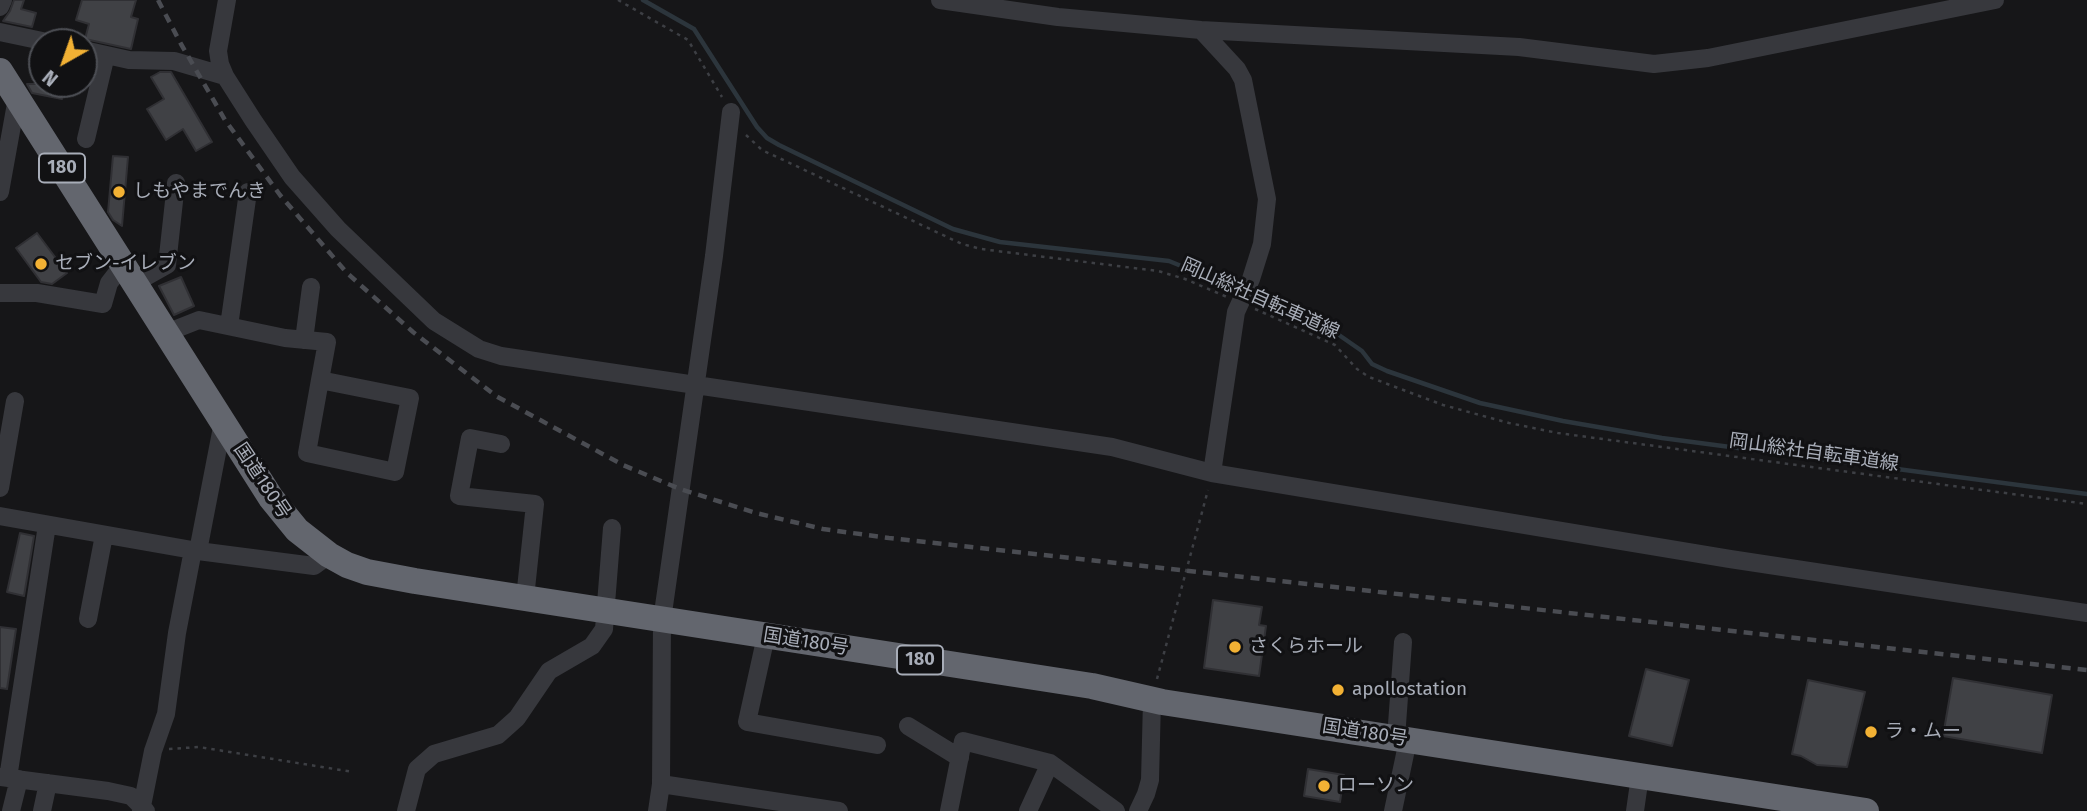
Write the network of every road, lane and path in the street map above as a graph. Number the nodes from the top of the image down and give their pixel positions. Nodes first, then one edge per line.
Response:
1 (3, 0) edge
2 (227, 0) edge
3 (618, 0) edge
4 (940, 0) edge
5 (1995, 0) edge
6 (0, 7) edge
7 (1201, 30) junction
8 (0, 32) edge
9 (28, 38) edge
10 (98, 53) edge
11 (106, 55) junction
12 (0, 71) edge
13 (225, 76) junction
14 (17, 99) junction
15 (731, 112) junction
16 (86, 139) dead end
17 (176, 183) dead end
18 (0, 192) edge
19 (248, 192) dead end
20 (129, 274) junction
21 (311, 287) dead end
22 (0, 293) edge
23 (1239, 303) junction
24 (229, 326) junction
25 (166, 334) junction
26 (303, 340) junction
27 (320, 380) junction
28 (695, 385) junction
29 (15, 401) dead end
30 (223, 422) junction
31 (502, 444) dead end
32 (1212, 473) junction
33 (0, 488) edge
34 (2087, 504) edge
35 (0, 516) edge
36 (47, 525) junction
37 (612, 528) dead end
38 (104, 535) junction
39 (196, 550) junction
40 (329, 555) junction
41 (525, 598) junction
42 (606, 611) junction
43 (2087, 613) edge
44 (88, 619) dead end
45 (662, 620) junction
46 (766, 636) junction
47 (1403, 642) dead end
48 (1152, 700) junction
49 (908, 726) dead end
50 (1402, 739) junction
51 (877, 745) dead end
52 (153, 751) junction
53 (960, 758) junction
54 (1050, 763) junction
55 (352, 772) dead end
56 (1640, 776) junction
57 (9, 778) edge
58 (48, 783) junction
59 (660, 784) junction
60 (1807, 807) edge
61 (143, 809) edge
62 (11, 811) edge
63 (42, 811) edge
64 (406, 811) edge
65 (657, 811) edge
66 (839, 811) edge
67 (949, 811) edge
68 (1028, 811) edge
69 (1116, 811) edge
70 (1138, 811) edge
71 (1393, 811) edge
72 (1635, 811) edge
73 (1866, 811) edge

1 - 6 street
2 - 13 street
3 - 15 path, 岡山総社自転車道線
4 - 7 street
5 - 7 street
7 - 23 street
8 - 9 street
10 - 11 street
11 - 13 street
11 - 16 street
12 - 14 highway, 国道180号 / 180
13 - 28 street
14 - 18 street
14 - 20 highway, 国道180号 / 180
15 - 23 path, 岡山総社自転車道線
15 - 28 street
17 - 20 street
19 - 24 street
20 - 22 street
20 - 25 highway, 国道180号 / 180
21 - 26 street
23 - 32 street
23 - 34 path, 岡山総社自転車道線
24 - 25 street
24 - 26 street
25 - 30 highway, 国道180号 / 180
26 - 27 street
27 - 27 street
28 - 32 street
28 - 45 street
29 - 33 street
30 - 39 street
30 - 40 highway, 国道180号 / 180
31 - 41 street
32 - 43 street
32 - 48 path
35 - 36 street
36 - 38 street
36 - 57 street
37 - 42 street
38 - 39 street
38 - 44 street
39 - 40 street
39 - 52 street
40 - 41 highway, 国道180号 / 180
41 - 42 highway, 国道180号 / 180
42 - 45 highway, 国道180号 / 180
42 - 64 street
45 - 46 highway, 国道180号 / 180
45 - 59 street
46 - 48 highway, 国道180号 / 180
46 - 51 street
47 - 50 street
48 - 50 highway, 国道180号 / 180
48 - 70 street
49 - 53 street
50 - 56 highway, 国道180号 / 180
50 - 71 street
52 - 55 path
52 - 61 street
53 - 54 street
53 - 67 street
54 - 68 street
54 - 69 street
56 - 60 highway, 国道180号 / 180
56 - 72 street
57 - 58 street
57 - 62 street
58 - 61 street
58 - 63 street
59 - 65 street
59 - 66 street
60 - 73 highway, 国道180号 / 180

